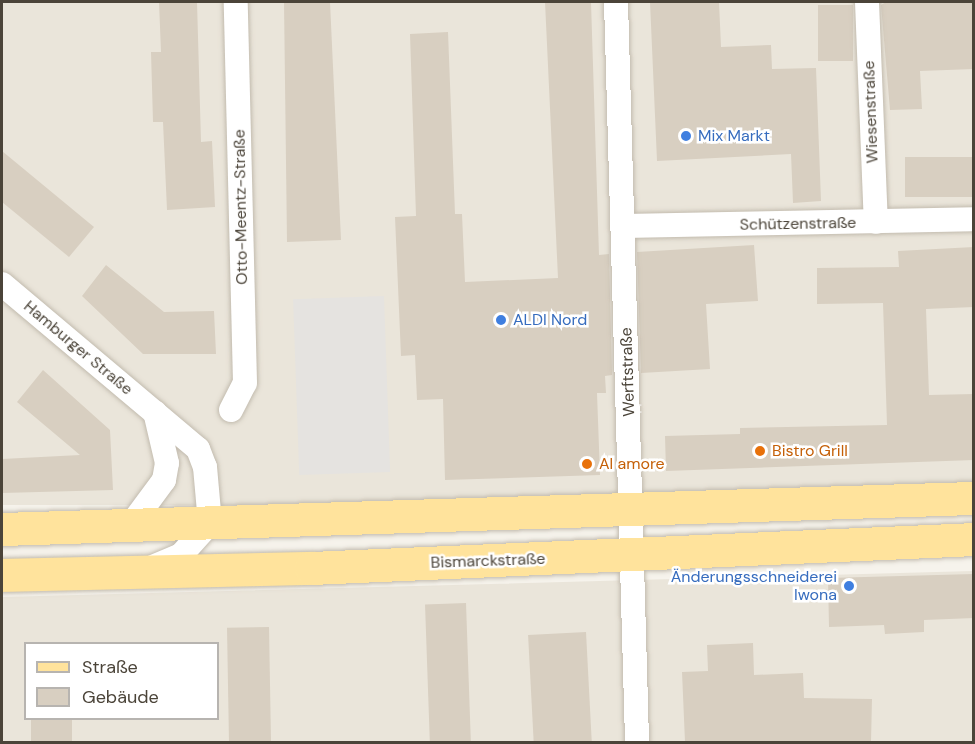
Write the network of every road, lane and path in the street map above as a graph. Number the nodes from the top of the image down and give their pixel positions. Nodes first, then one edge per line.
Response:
1 (236, 2) edge
2 (616, 2) edge
3 (867, 2) edge
4 (974, 219) edge
5 (876, 222) junction
6 (623, 226) junction
7 (2, 284) edge
8 (231, 410) dead end
9 (155, 412) junction
10 (974, 498) edge
11 (633, 507) junction
12 (210, 523) junction
13 (130, 526) junction
14 (2, 529) edge
15 (974, 539) edge
16 (634, 555) junction
17 (145, 571) junction
18 (2, 575) edge
19 (637, 742) edge

1 - 8 street, Otto-Meentz-Straße
2 - 6 street, Werftstraße
3 - 5 street, Wiesenstraße
4 - 5 street, Schützenstraße
5 - 6 street, Schützenstraße
6 - 11 street, Werftstraße
7 - 9 street, Hamburger Straße
9 - 12 street, Hamburger Straße
9 - 13 street
10 - 11 main road
11 - 12 main road
11 - 16 street, Werftstraße
12 - 13 main road
12 - 17 street
13 - 14 main road
15 - 16 main road, Bismarckstraße
16 - 17 main road, Bismarckstraße
16 - 19 street, Werftstraße
17 - 18 main road, Bismarckstraße

